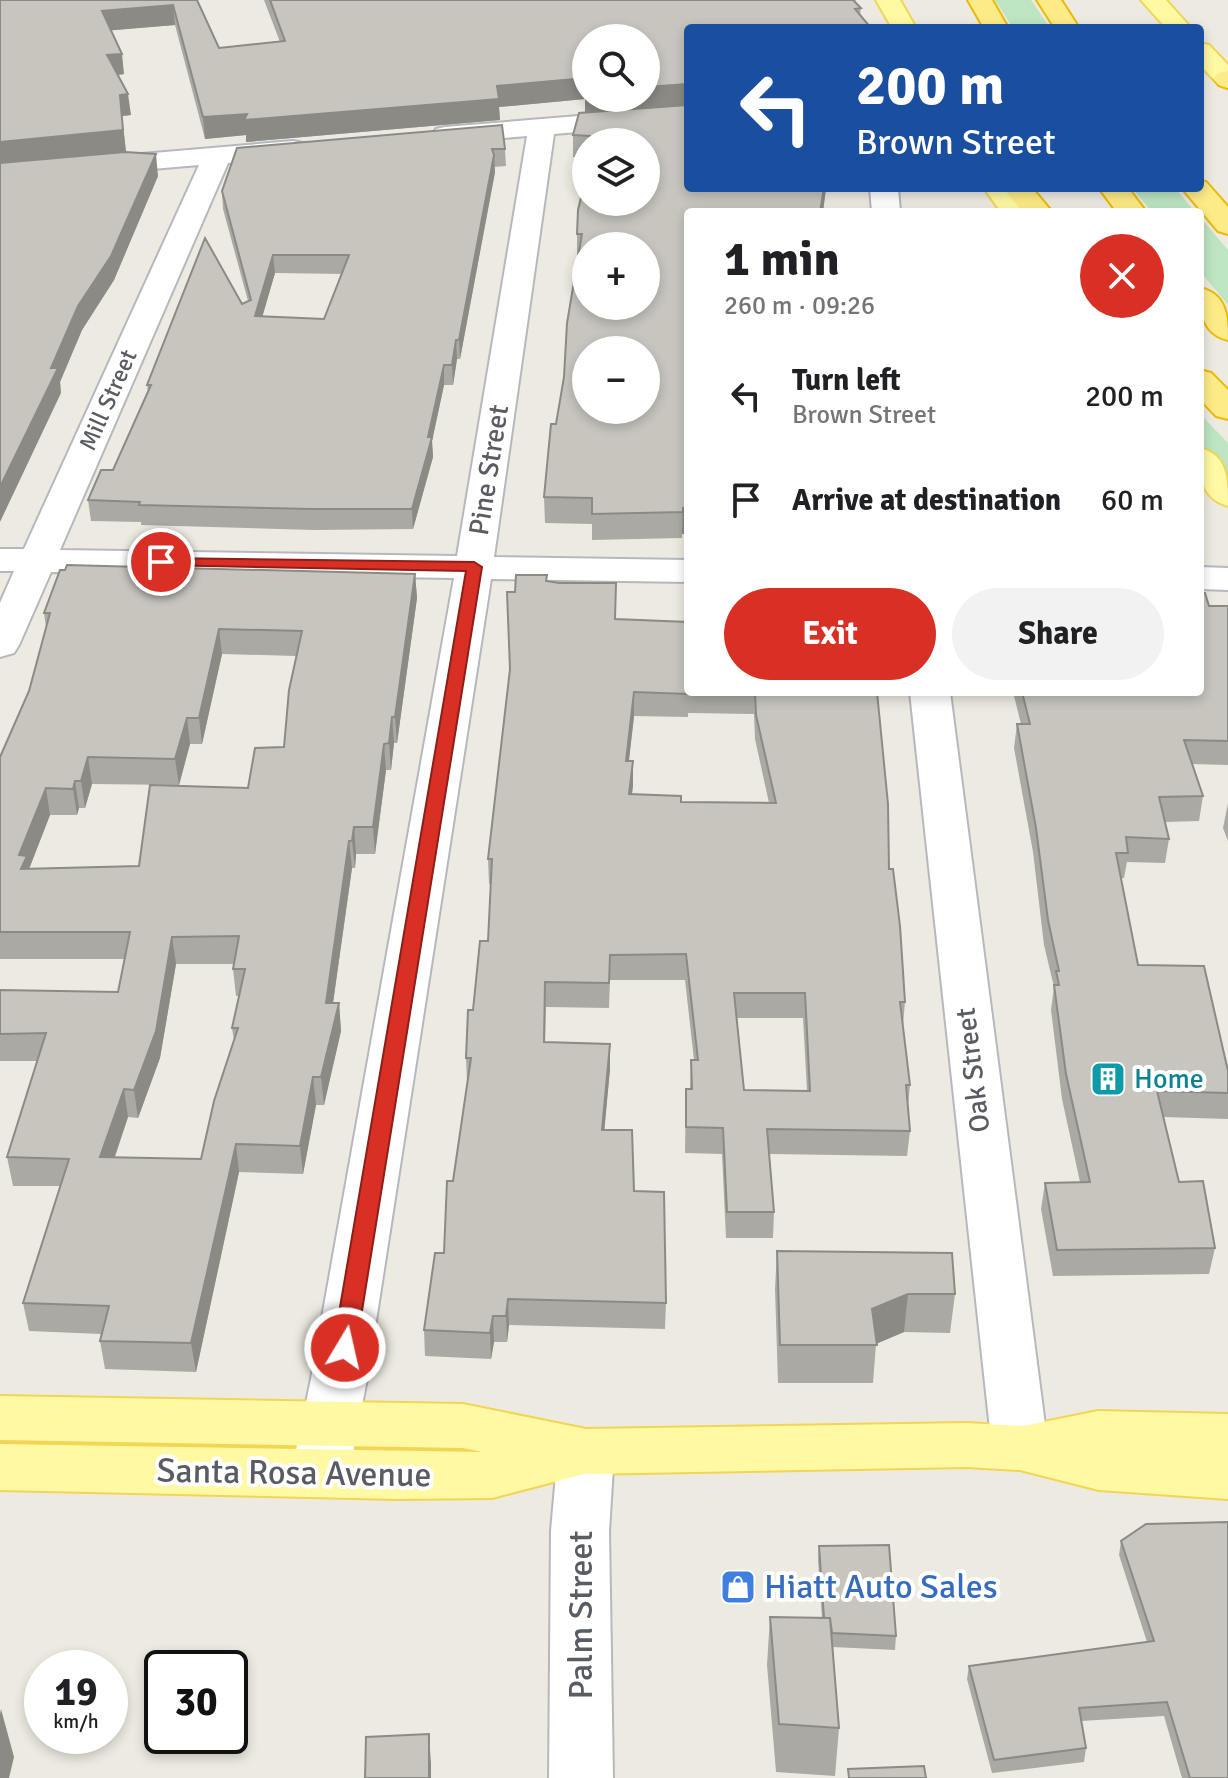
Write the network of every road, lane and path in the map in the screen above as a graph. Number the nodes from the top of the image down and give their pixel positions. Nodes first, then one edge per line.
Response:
1 (888, 0) edge
2 (980, 0) edge
3 (1049, 0) edge
4 (1153, 0) edge
5 (902, 24) edge
6 (994, 24) edge
7 (1064, 24) edge
8 (1175, 24) edge
9 (1204, 54) edge
10 (1228, 79) edge
11 (684, 115) edge
12 (542, 127) junction
13 (416, 138) edge
14 (322, 146) edge
15 (217, 156) junction
16 (0, 174) edge
17 (1020, 192) edge
18 (1116, 192) edge
19 (1199, 192) edge
20 (1034, 208) edge
21 (1129, 208) edge
22 (1228, 225) edge
23 (1204, 302) edge
24 (1228, 331) edge
25 (1204, 384) edge
26 (1228, 409) edge
27 (1204, 463) edge
28 (1228, 495) edge
29 (0, 560) edge
30 (36, 560) junction
31 (474, 567) junction
32 (684, 571) edge
33 (1204, 578) edge
34 (1228, 579) edge
35 (0, 645) edge
36 (930, 696) edge
37 (0, 1418) edge
38 (1228, 1436) edge
39 (1020, 1448) junction
40 (325, 1450) junction
41 (586, 1452) junction
42 (0, 1467) edge
43 (1228, 1476) edge
44 (581, 1778) edge

1 - 5 main road
2 - 6 highway
3 - 7 highway
4 - 8 main road
9 - 10 main road
11 - 12 street
12 - 13 street
12 - 31 street, Pine Street
14 - 15 street
15 - 16 street
15 - 30 street, Mill Street
17 - 20 highway
18 - 21 highway
19 - 22 highway
23 - 24 highway
25 - 26 highway
27 - 28 main road
29 - 30 street
30 - 31 street
30 - 35 street, Mill Street
31 - 32 street
31 - 40 street, Pine Street
33 - 34 street
36 - 39 street, Oak Street
37 - 40 main road, Santa Rosa Avenue
38 - 39 main road, Santa Rosa Avenue
39 - 41 main road, Santa Rosa Avenue
39 - 43 main road, Santa Rosa Avenue
40 - 41 main road, Santa Rosa Avenue
40 - 42 main road, Santa Rosa Avenue
41 - 44 street, Palm Street

